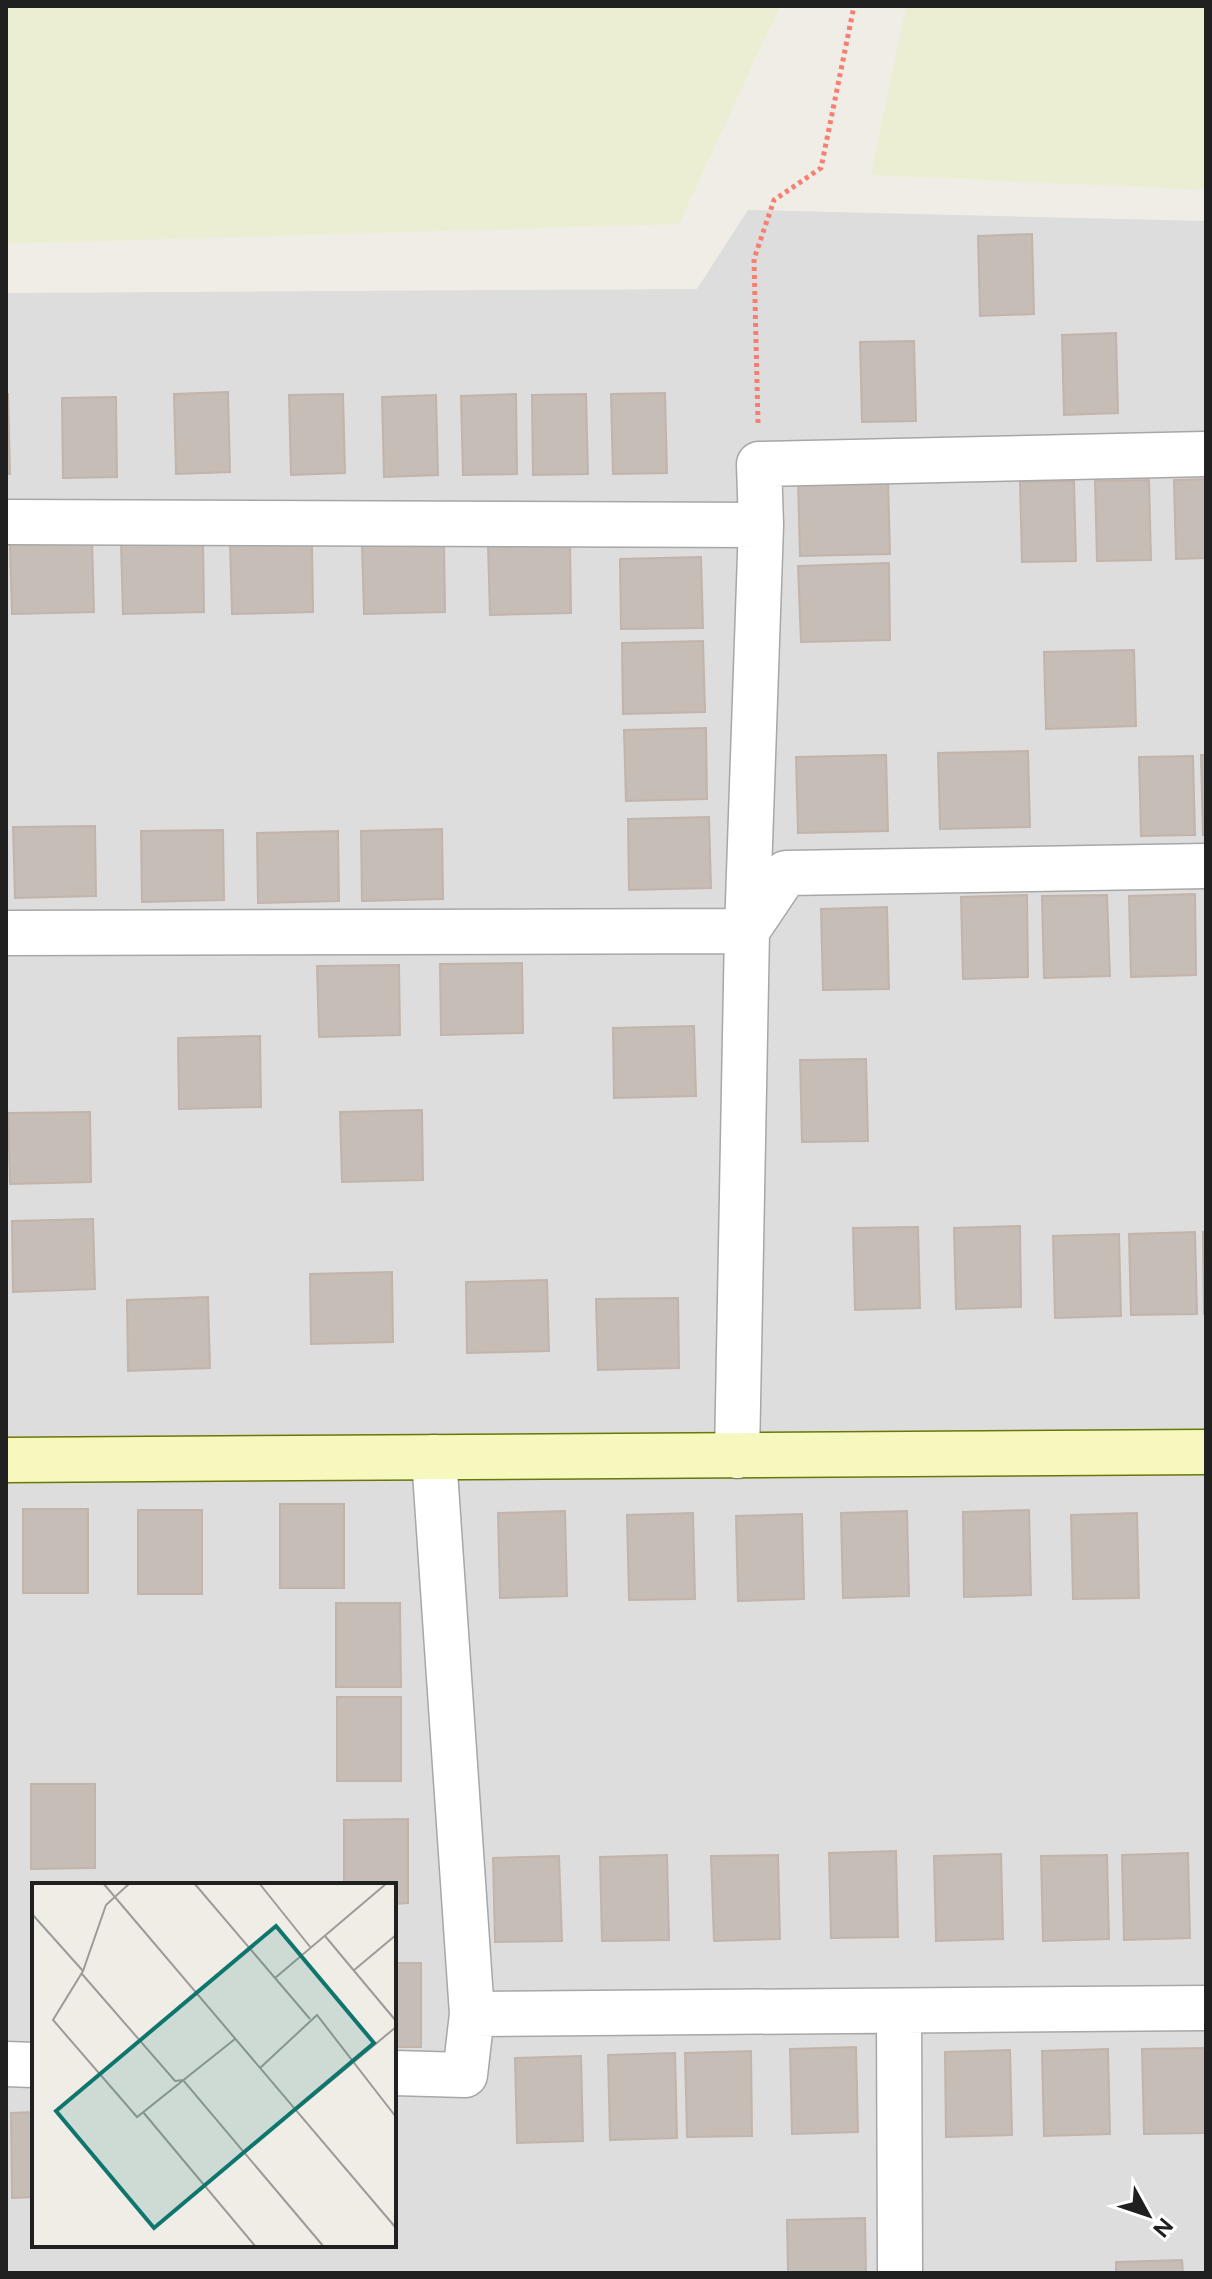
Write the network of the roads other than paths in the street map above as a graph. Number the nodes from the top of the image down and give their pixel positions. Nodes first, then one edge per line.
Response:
1 (1206, 454) edge
2 (6, 522) edge
3 (761, 525) junction
4 (1206, 866) edge
5 (747, 931) junction
6 (6, 933) edge
7 (1206, 1452) edge
8 (737, 1456) junction
9 (434, 1457) junction
10 (6, 1460) edge
11 (1206, 2008) edge
12 (899, 2011) junction
13 (472, 2014) junction
14 (6, 2064) edge
15 (32, 2065) edge
16 (396, 2073) edge
17 (900, 2273) edge

1 - 3 street
2 - 3 street
3 - 5 street
4 - 5 street
5 - 6 street
5 - 8 street
7 - 8 main road
8 - 9 main road
9 - 10 main road
9 - 13 street
11 - 12 street
12 - 13 street
12 - 17 street
13 - 16 street
14 - 15 street

